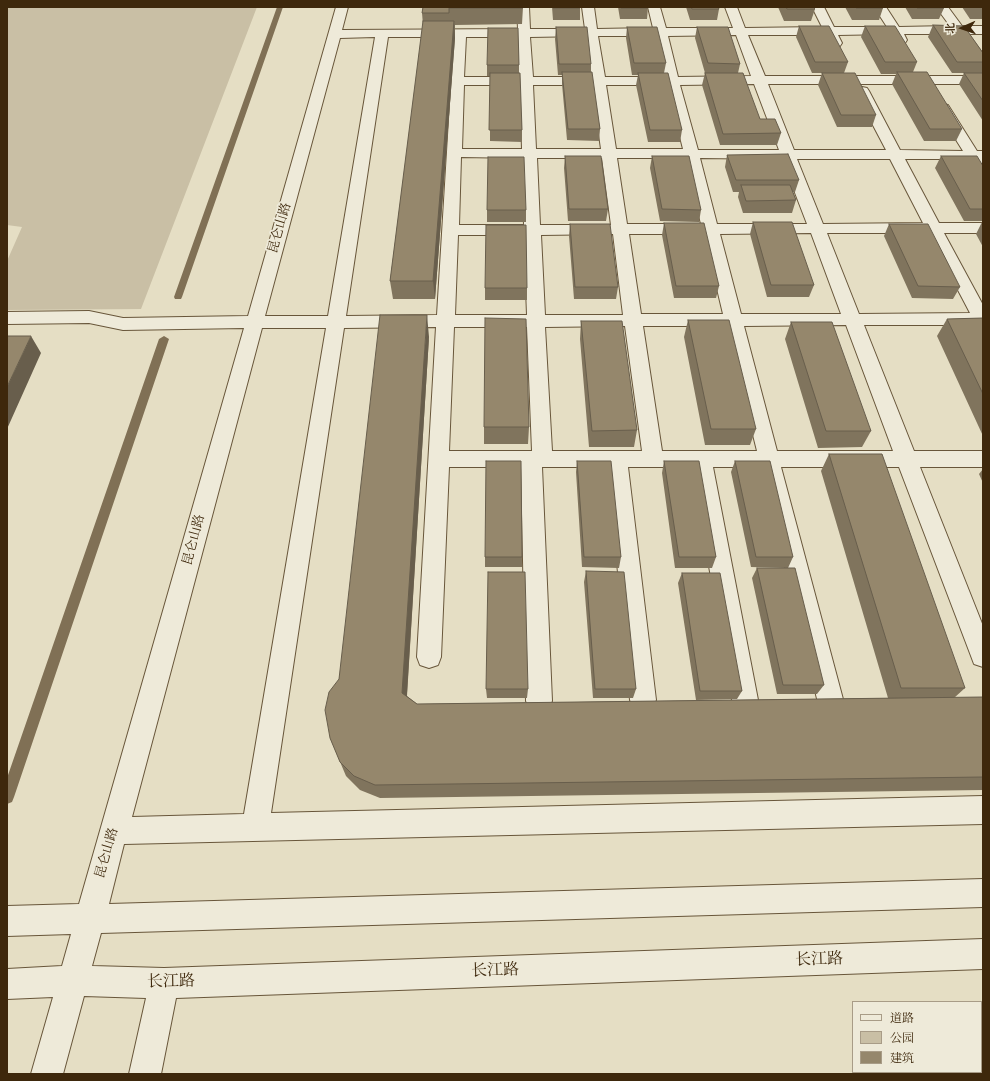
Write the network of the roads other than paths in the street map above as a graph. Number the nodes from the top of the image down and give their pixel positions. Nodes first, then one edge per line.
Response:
1 (342, 7) edge
2 (523, 7) edge
3 (588, 7) edge
4 (654, 7) edge
5 (731, 7) edge
6 (818, 7) edge
7 (880, 7) edge
8 (942, 7) edge
9 (959, 30) junction
10 (983, 30) edge
11 (830, 31) junction
12 (895, 31) junction
13 (661, 32) junction
14 (740, 32) junction
15 (524, 33) junction
16 (592, 33) junction
17 (334, 34) junction
18 (382, 34) junction
19 (460, 34) junction
20 (906, 49) edge
21 (841, 52) edge
22 (983, 63) edge
23 (849, 66) dead end
24 (918, 68) edge
25 (673, 80) junction
26 (759, 80) junction
27 (856, 80) junction
28 (926, 80) junction
29 (983, 80) edge
30 (458, 81) junction
31 (526, 81) junction
32 (599, 81) junction
33 (454, 153) junction
34 (529, 153) junction
35 (609, 154) junction
36 (692, 154) junction
37 (788, 154) junction
38 (895, 154) junction
39 (978, 155) edge
40 (983, 172) edge
41 (817, 228) junction
42 (934, 228) junction
43 (983, 228) edge
44 (620, 229) junction
45 (711, 229) junction
46 (450, 230) junction
47 (532, 230) junction
48 (7, 318) edge
49 (734, 320) junction
50 (852, 320) junction
51 (983, 320) edge
52 (446, 321) junction
53 (536, 321) junction
54 (634, 321) junction
55 (254, 322) junction
56 (336, 322) junction
57 (439, 459) junction
58 (536, 459) junction
59 (617, 459) junction
60 (701, 459) junction
61 (770, 459) junction
62 (907, 459) junction
63 (983, 459) edge
64 (654, 460) junction
65 (983, 656) edge
66 (429, 657) dead end
67 (643, 700) edge
68 (745, 700) edge
69 (539, 701) edge
70 (831, 702) edge
71 (983, 810) edge
72 (255, 828) junction
73 (113, 831) junction
74 (983, 893) edge
75 (88, 920) junction
76 (7, 921) edge
77 (983, 954) edge
78 (71, 981) junction
79 (164, 983) junction
80 (7, 984) edge
81 (47, 1074) edge
82 (145, 1074) edge

1 - 17 street, 昆仑山路
2 - 15 street
3 - 16 street
4 - 13 street
5 - 14 street
6 - 11 street
7 - 12 street
8 - 9 street
9 - 10 street
9 - 12 street
9 - 22 street
11 - 12 street
11 - 14 street
11 - 21 street
12 - 20 street
13 - 14 street
13 - 16 street
13 - 25 street
14 - 26 street
15 - 16 street
15 - 19 street
15 - 31 street
16 - 32 street
17 - 18 street
17 - 55 street, 昆仑山路
18 - 19 street
18 - 56 street
19 - 30 street
23 - 27 street
24 - 28 street
25 - 26 street
25 - 32 street
25 - 36 street
26 - 27 street
26 - 37 street
27 - 28 street
27 - 38 street
28 - 29 street
28 - 39 street
30 - 31 street
30 - 33 street
31 - 32 street
31 - 34 street
32 - 35 street
33 - 34 street
33 - 46 street
34 - 35 street
34 - 47 street
35 - 36 street
35 - 44 street
36 - 37 street
36 - 45 street
37 - 38 street
37 - 41 street
38 - 39 street
38 - 42 street
39 - 40 street
41 - 42 street
41 - 45 street
41 - 50 street
42 - 43 street
42 - 51 street
44 - 45 street
44 - 47 street
44 - 54 street
45 - 49 street
46 - 47 street
46 - 52 street
47 - 53 street
48 - 55 street
49 - 50 street
49 - 54 street
49 - 61 street
50 - 51 street
50 - 62 street
52 - 53 street
52 - 56 street
52 - 57 street
53 - 54 street
53 - 58 street
54 - 64 street
55 - 56 street
55 - 73 street, 昆仑山路
56 - 72 street
57 - 58 street
57 - 66 street
58 - 59 street
58 - 69 street
59 - 64 street
59 - 67 street
60 - 61 street
60 - 64 street
60 - 68 street
61 - 62 street
61 - 70 street
62 - 63 street
62 - 65 street
71 - 72 street
72 - 73 street
73 - 75 street, 昆仑山路
74 - 75 street
75 - 76 street
75 - 78 street, 昆仑山路
77 - 79 street, 长江路
78 - 79 street, 长江路
78 - 80 street, 长江路
78 - 81 street, 昆仑山路
79 - 82 street

